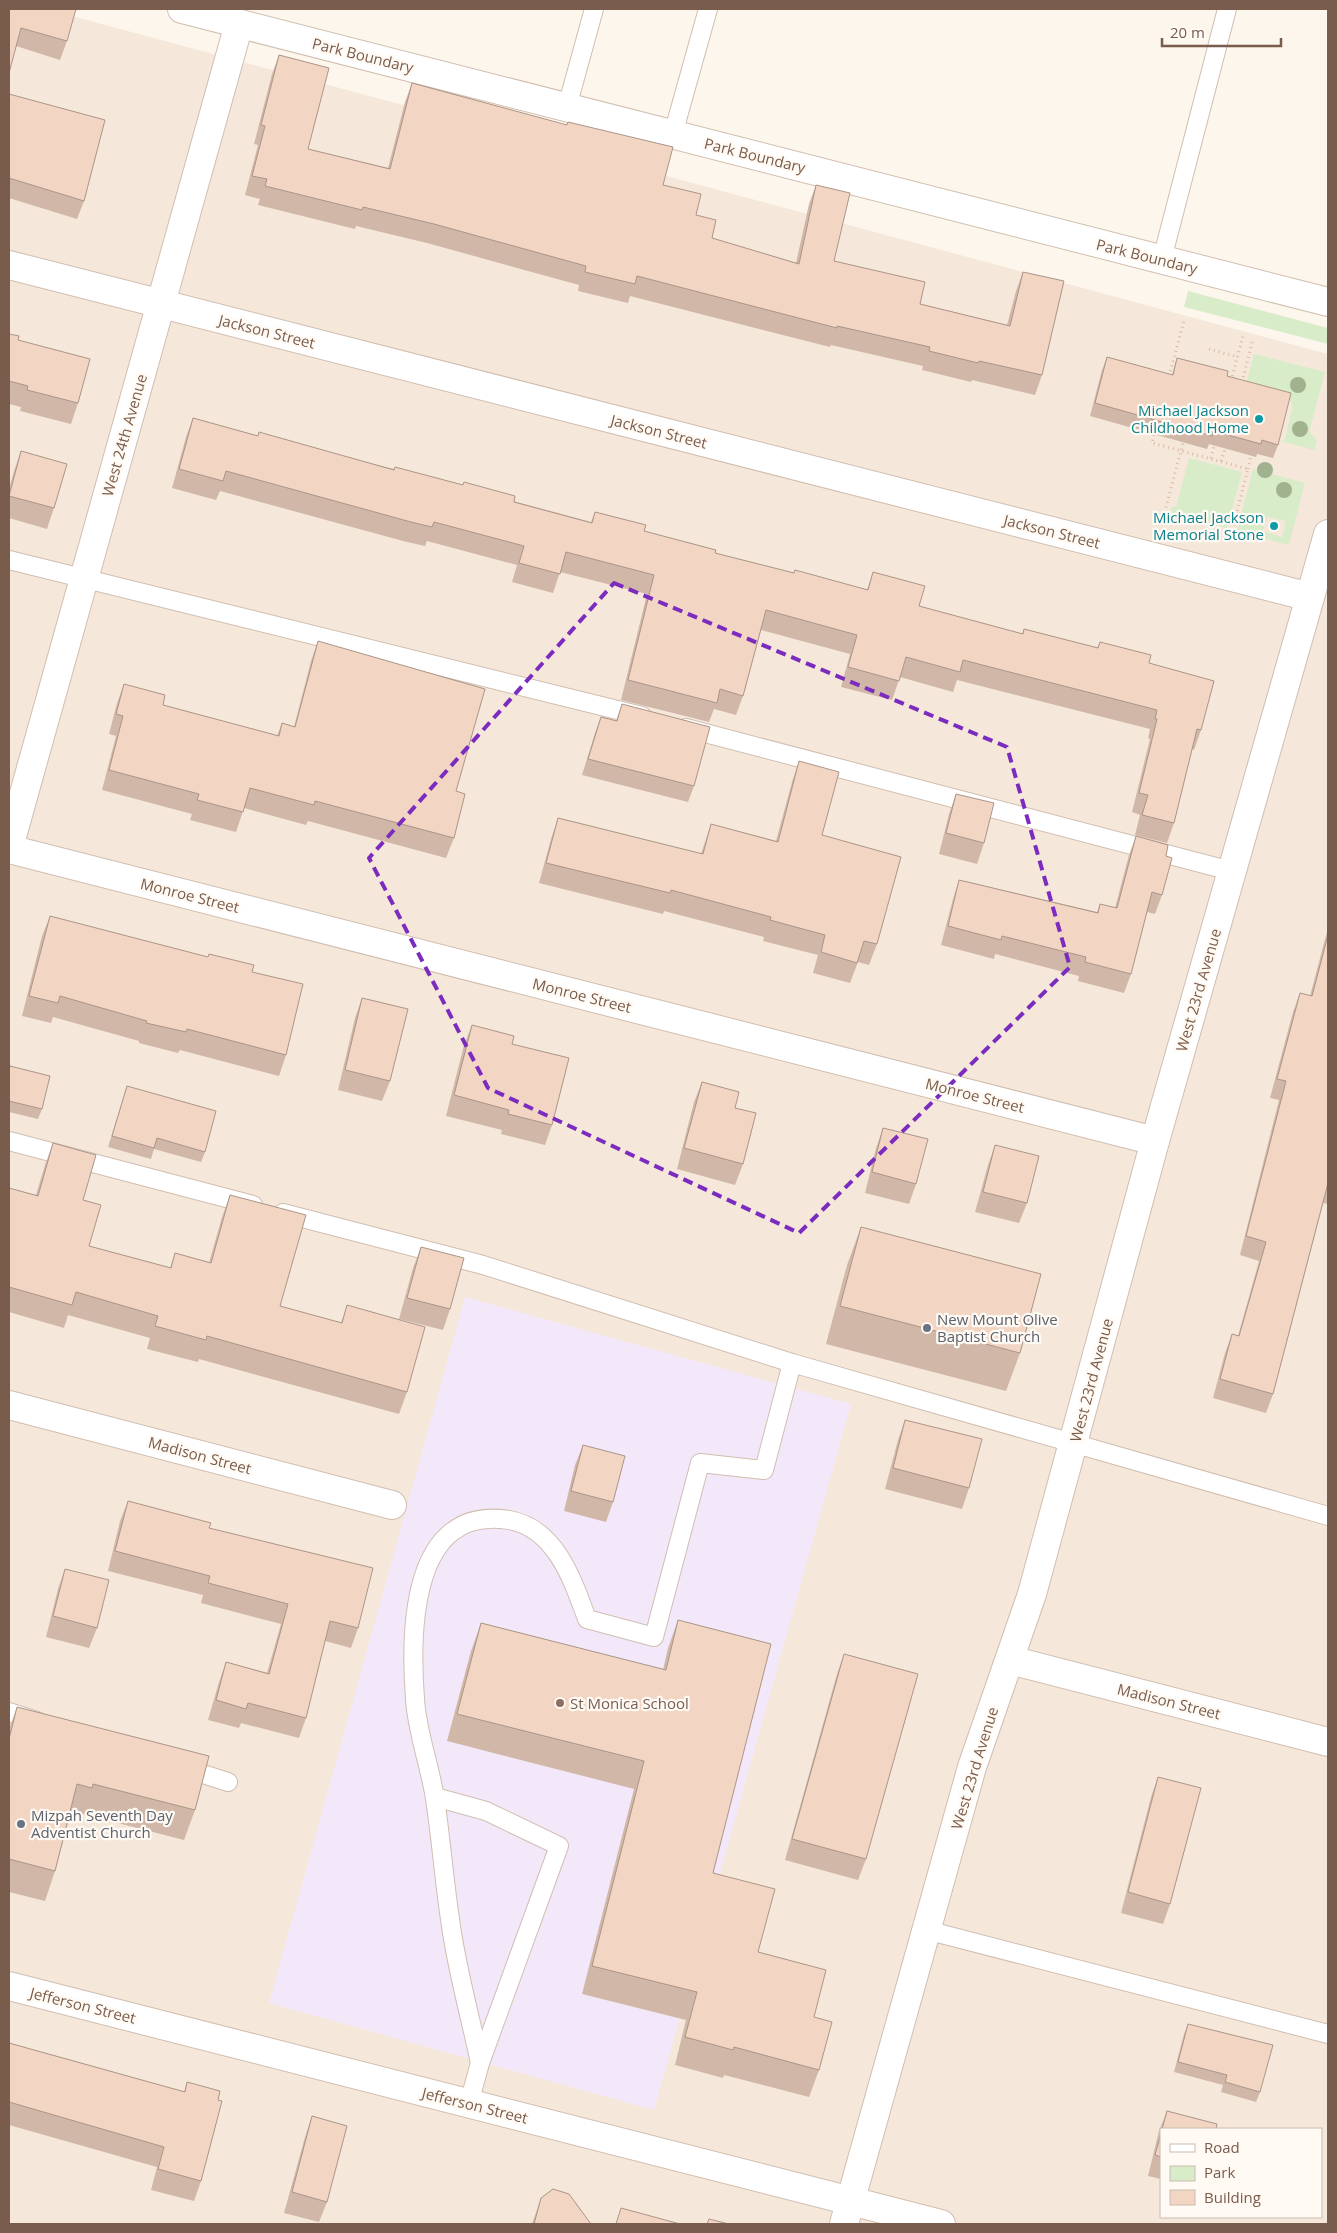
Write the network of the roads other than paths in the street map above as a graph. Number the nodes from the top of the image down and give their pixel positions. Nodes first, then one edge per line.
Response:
1 (182, 9) edge
2 (594, 9) edge
3 (708, 9) edge
4 (1227, 9) edge
5 (239, 24) junction
6 (567, 108) junction
7 (673, 134) junction
8 (1162, 259) junction
9 (9, 265) edge
10 (1328, 302) edge
11 (160, 303) junction
12 (1328, 534) edge
13 (9, 560) edge
14 (84, 580) junction
15 (1310, 597) junction
16 (9, 848) edge
17 (1231, 871) junction
18 (9, 1141) edge
19 (1155, 1141) junction
20 (792, 1363) junction
21 (9, 1405) edge
22 (1074, 1444) junction
23 (392, 1504) dead end
24 (1328, 1516) edge
25 (1010, 1660) junction
26 (9, 1712) edge
27 (54, 1727) edge
28 (1328, 1742) edge
29 (164, 1762) edge
30 (228, 1782) dead end
31 (435, 1797) junction
32 (926, 1930) junction
33 (9, 1986) edge
34 (1328, 2034) edge
35 (480, 2063) junction
36 (469, 2103) junction
37 (847, 2213) edge
38 (941, 2224) edge

1 - 5 street, Park Boundary
2 - 6 lane
3 - 7 lane
4 - 8 lane
5 - 6 street, Park Boundary
5 - 11 street, West 24th Avenue
6 - 7 street, Park Boundary
7 - 8 street, Park Boundary
8 - 10 street, Park Boundary
9 - 11 street, Jackson Street
11 - 14 street, West 24th Avenue
11 - 15 street, Jackson Street
12 - 15 street, West 23rd Avenue
13 - 14 lane
14 - 16 street, West 24th Avenue
14 - 17 lane
15 - 17 street, West 23rd Avenue
16 - 19 street, Monroe Street
17 - 19 street, West 23rd Avenue
18 - 20 lane
19 - 22 street, West 23rd Avenue
20 - 22 lane
20 - 31 lane
21 - 23 street, Madison Street
22 - 24 lane
22 - 25 street, West 23rd Avenue
25 - 28 street, Madison Street
25 - 32 street, West 23rd Avenue
26 - 27 lane
29 - 30 lane
31 - 35 lane
31 - 35 lane
32 - 34 lane
32 - 37 street, West 23rd Avenue
33 - 36 street, Jefferson Street
35 - 36 lane
36 - 37 street, Jefferson Street
37 - 38 street, Jefferson Street

